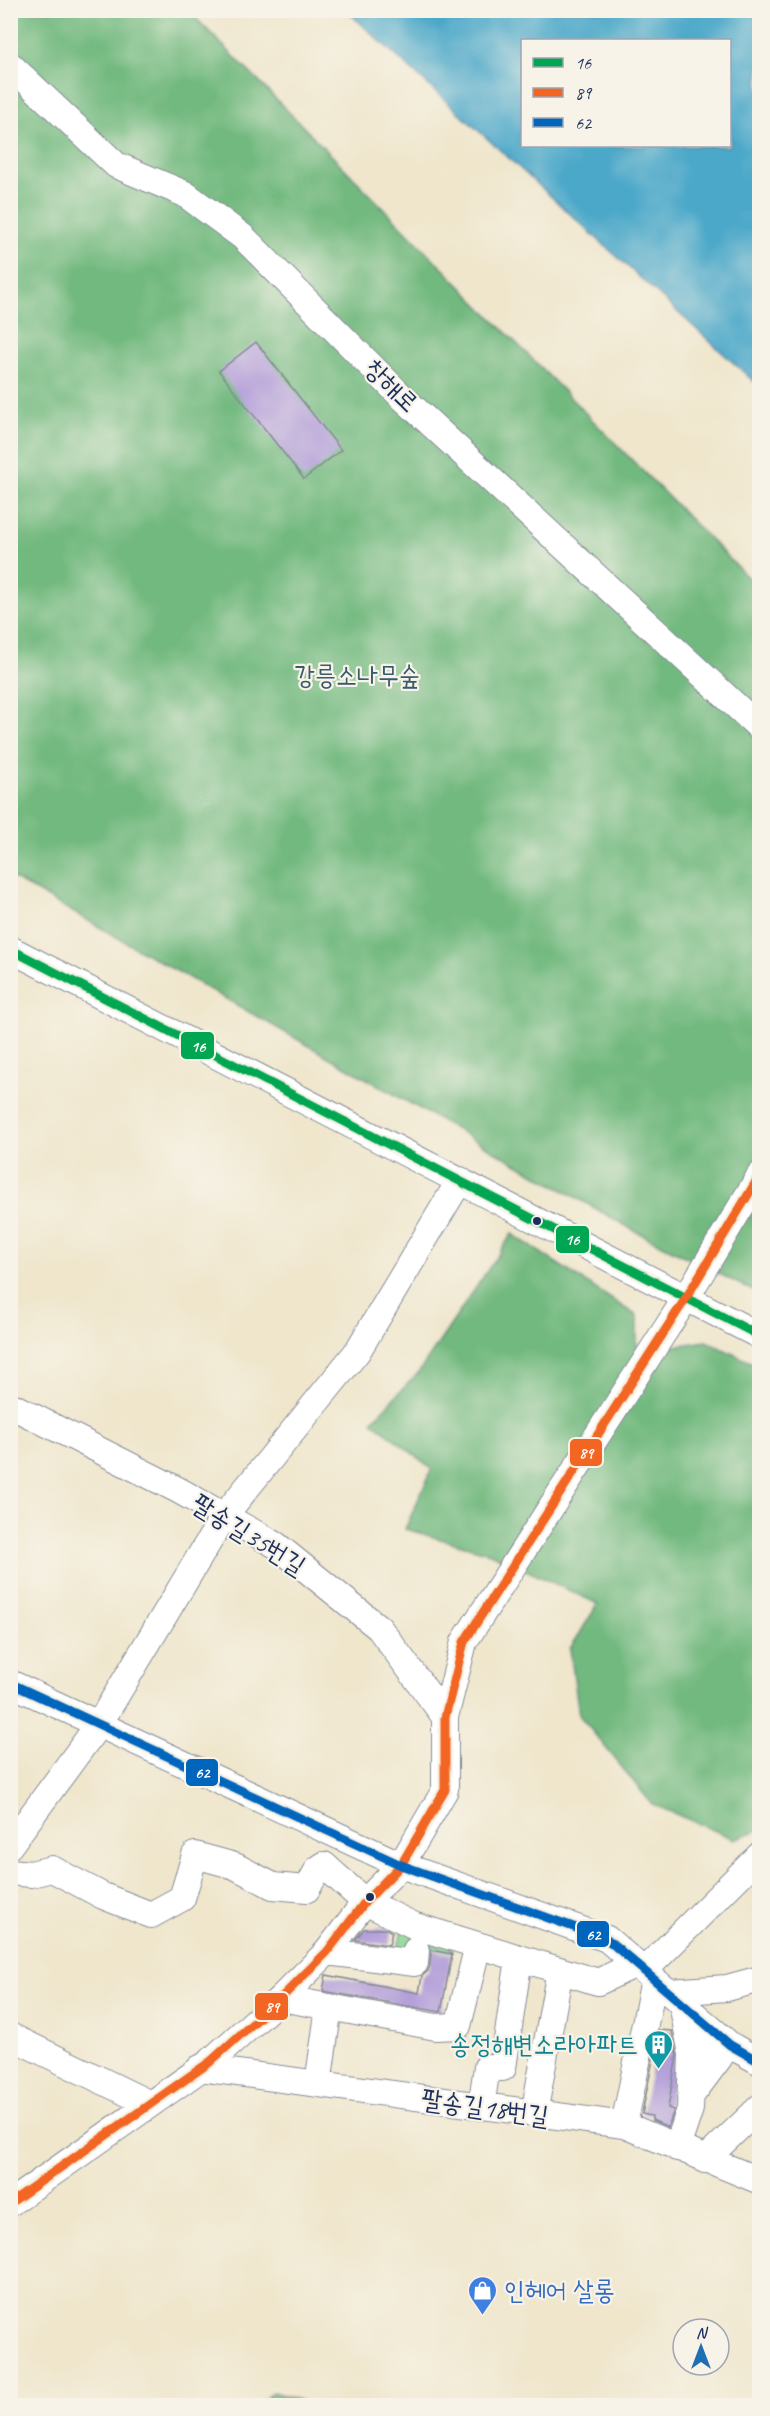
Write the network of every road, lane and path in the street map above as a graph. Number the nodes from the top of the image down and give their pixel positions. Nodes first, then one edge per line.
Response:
1 (10, 65) edge
2 (759, 728) edge
3 (10, 949) edge
4 (759, 1175) edge
5 (460, 1180) junction
6 (686, 1298) junction
7 (759, 1336) edge
8 (10, 1405) edge
9 (224, 1516) junction
10 (10, 1683) edge
11 (445, 1717) junction
12 (99, 1724) junction
13 (10, 1845) edge
14 (759, 1855) edge
15 (401, 1865) junction
16 (10, 1872) edge
17 (365, 1902) junction
18 (399, 1919) junction
19 (478, 1945) junction
20 (416, 1950) dead end
21 (327, 1952) junction
22 (519, 1958) junction
23 (391, 1960) junction
24 (560, 1970) junction
25 (759, 1979) edge
26 (662, 1989) junction
27 (281, 1998) junction
28 (329, 2007) junction
29 (10, 2036) edge
30 (759, 2062) edge
31 (200, 2068) junction
32 (318, 2084) junction
33 (150, 2104) junction
34 (481, 2107) junction
35 (759, 2107) edge
36 (534, 2114) junction
37 (624, 2125) junction
38 (677, 2148) junction
39 (705, 2160) junction
40 (759, 2181) edge
41 (10, 2203) edge

1 - 2 street, 창해로
3 - 5 street
4 - 6 street
5 - 6 street
5 - 9 street
6 - 7 street
6 - 11 street
8 - 9 street, 팔송길35번길
9 - 11 street, 팔송길35번길
9 - 12 street
10 - 12 street
11 - 15 street
12 - 13 street
12 - 15 street
14 - 26 street
15 - 17 street
15 - 26 street
16 - 17 street
17 - 18 street
17 - 21 street
18 - 19 street
18 - 23 street
19 - 22 street
19 - 28 street
20 - 23 street
21 - 23 street
21 - 27 street
22 - 24 street
22 - 34 street
24 - 26 street
24 - 36 street
25 - 26 street
26 - 30 street
26 - 37 street
26 - 38 street
27 - 28 street
27 - 31 street
28 - 32 street
29 - 33 street
31 - 32 street, 팔송길18번길
31 - 33 street
32 - 34 street, 팔송길18번길
33 - 41 street
34 - 36 street, 팔송길18번길
35 - 39 street
36 - 37 street, 팔송길18번길
37 - 38 street, 팔송길18번길
38 - 39 street, 팔송길18번길
39 - 40 street, 팔송길18번길

